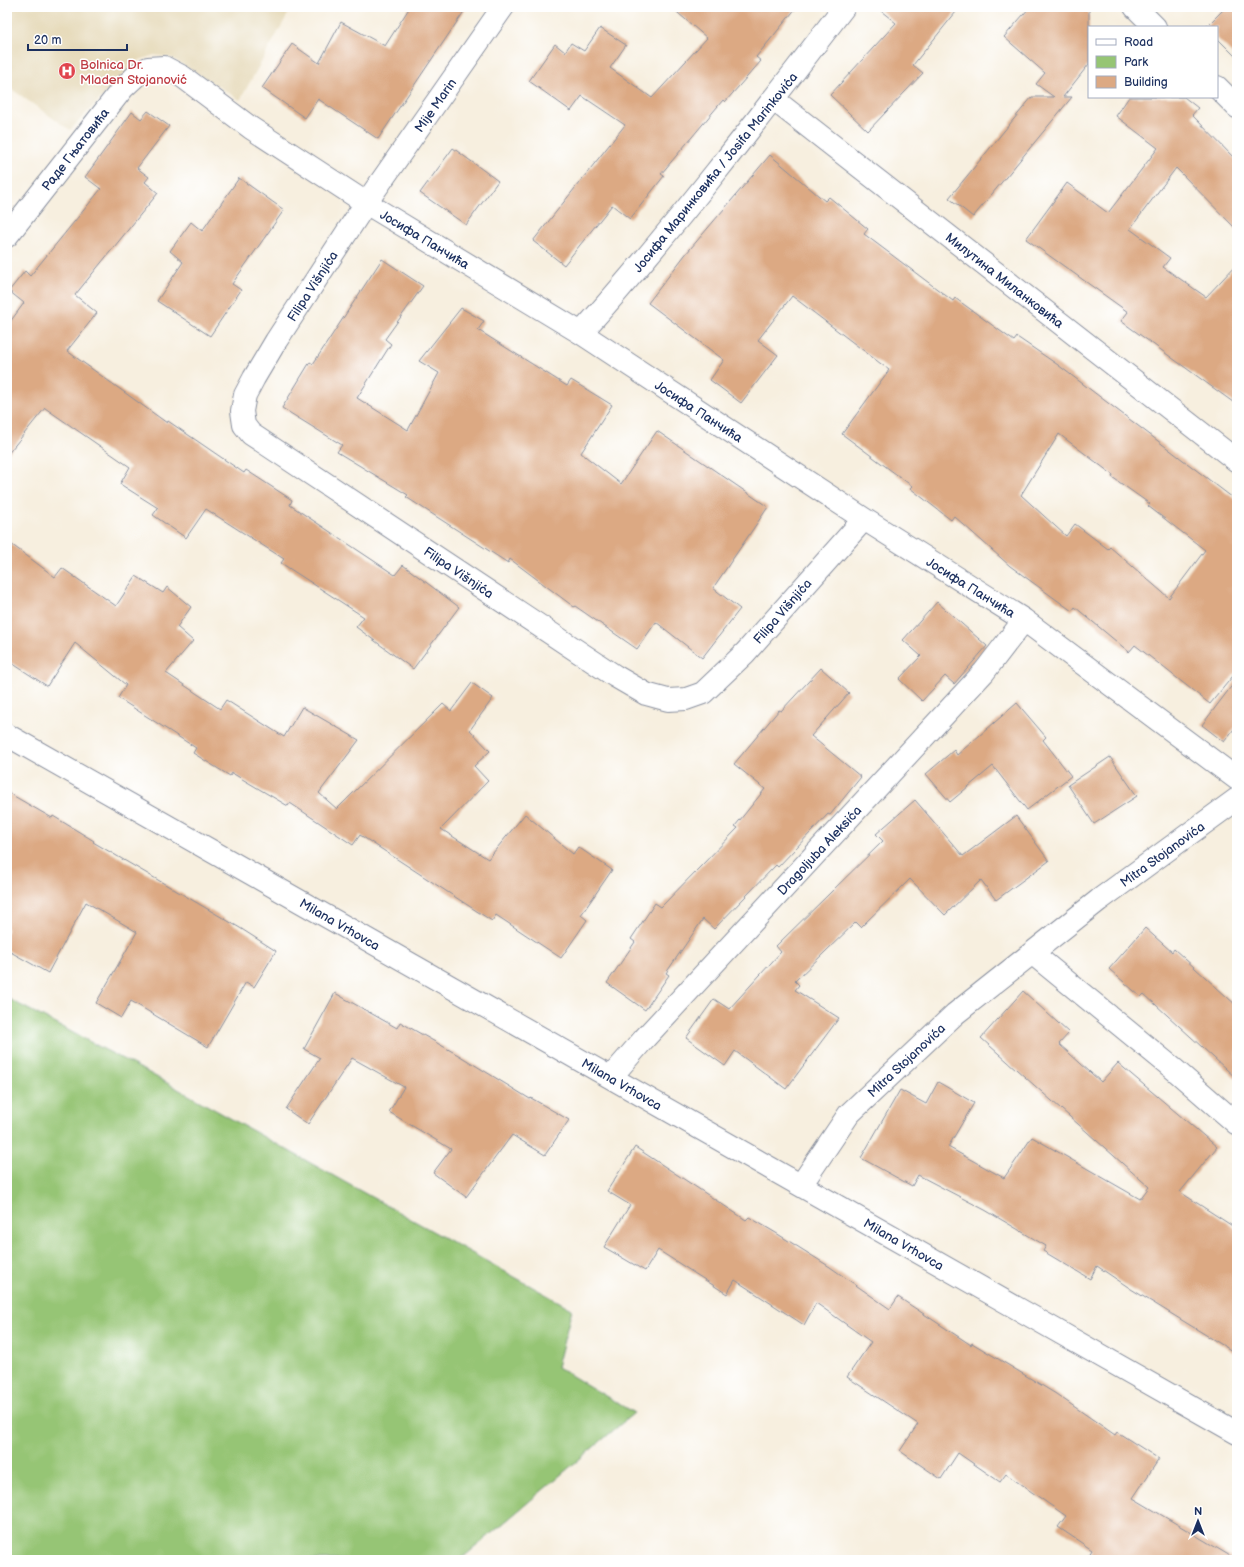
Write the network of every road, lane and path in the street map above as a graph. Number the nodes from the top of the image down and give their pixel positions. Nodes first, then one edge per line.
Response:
1 (503, 7) edge
2 (844, 7) edge
3 (1135, 7) edge
4 (1154, 26) edge
5 (148, 68) joint
6 (1218, 88) edge
7 (773, 100) junction
8 (1237, 107) edge
9 (366, 203) junction
10 (7, 236) edge
11 (581, 333) junction
12 (1237, 461) edge
13 (864, 519) junction
14 (1024, 620) junction
15 (7, 735) edge
16 (1237, 779) edge
17 (1237, 799) edge
18 (1032, 953) junction
19 (611, 1077) junction
20 (1237, 1124) edge
21 (801, 1185) junction
22 (1234, 1426) edge

1 - 9 street, Mije Marin
2 - 7 street, Јосифа Маринковића / Josifa Marinkovića
3 - 4 street
5 - 9 street, Јосифа Панчића
5 - 10 street, Раде Гњатовића
6 - 8 street
7 - 11 street, Јосифа Маринковића / Josifa Marinkovića
7 - 12 street, Милутина Миланковића
9 - 11 street, Јосифа Панчића
9 - 13 street, Filipa Višnjića
11 - 13 street, Јосифа Панчића
13 - 14 street, Јосифа Панчића
14 - 16 street, Јосифа Панчића
14 - 19 street, Dragoljuba Aleksića
15 - 19 street, Milana Vrhovca
17 - 18 street, Mitra Stojanovića
18 - 20 street
18 - 21 street, Mitra Stojanovića
19 - 21 street, Milana Vrhovca
21 - 22 street, Milana Vrhovca

